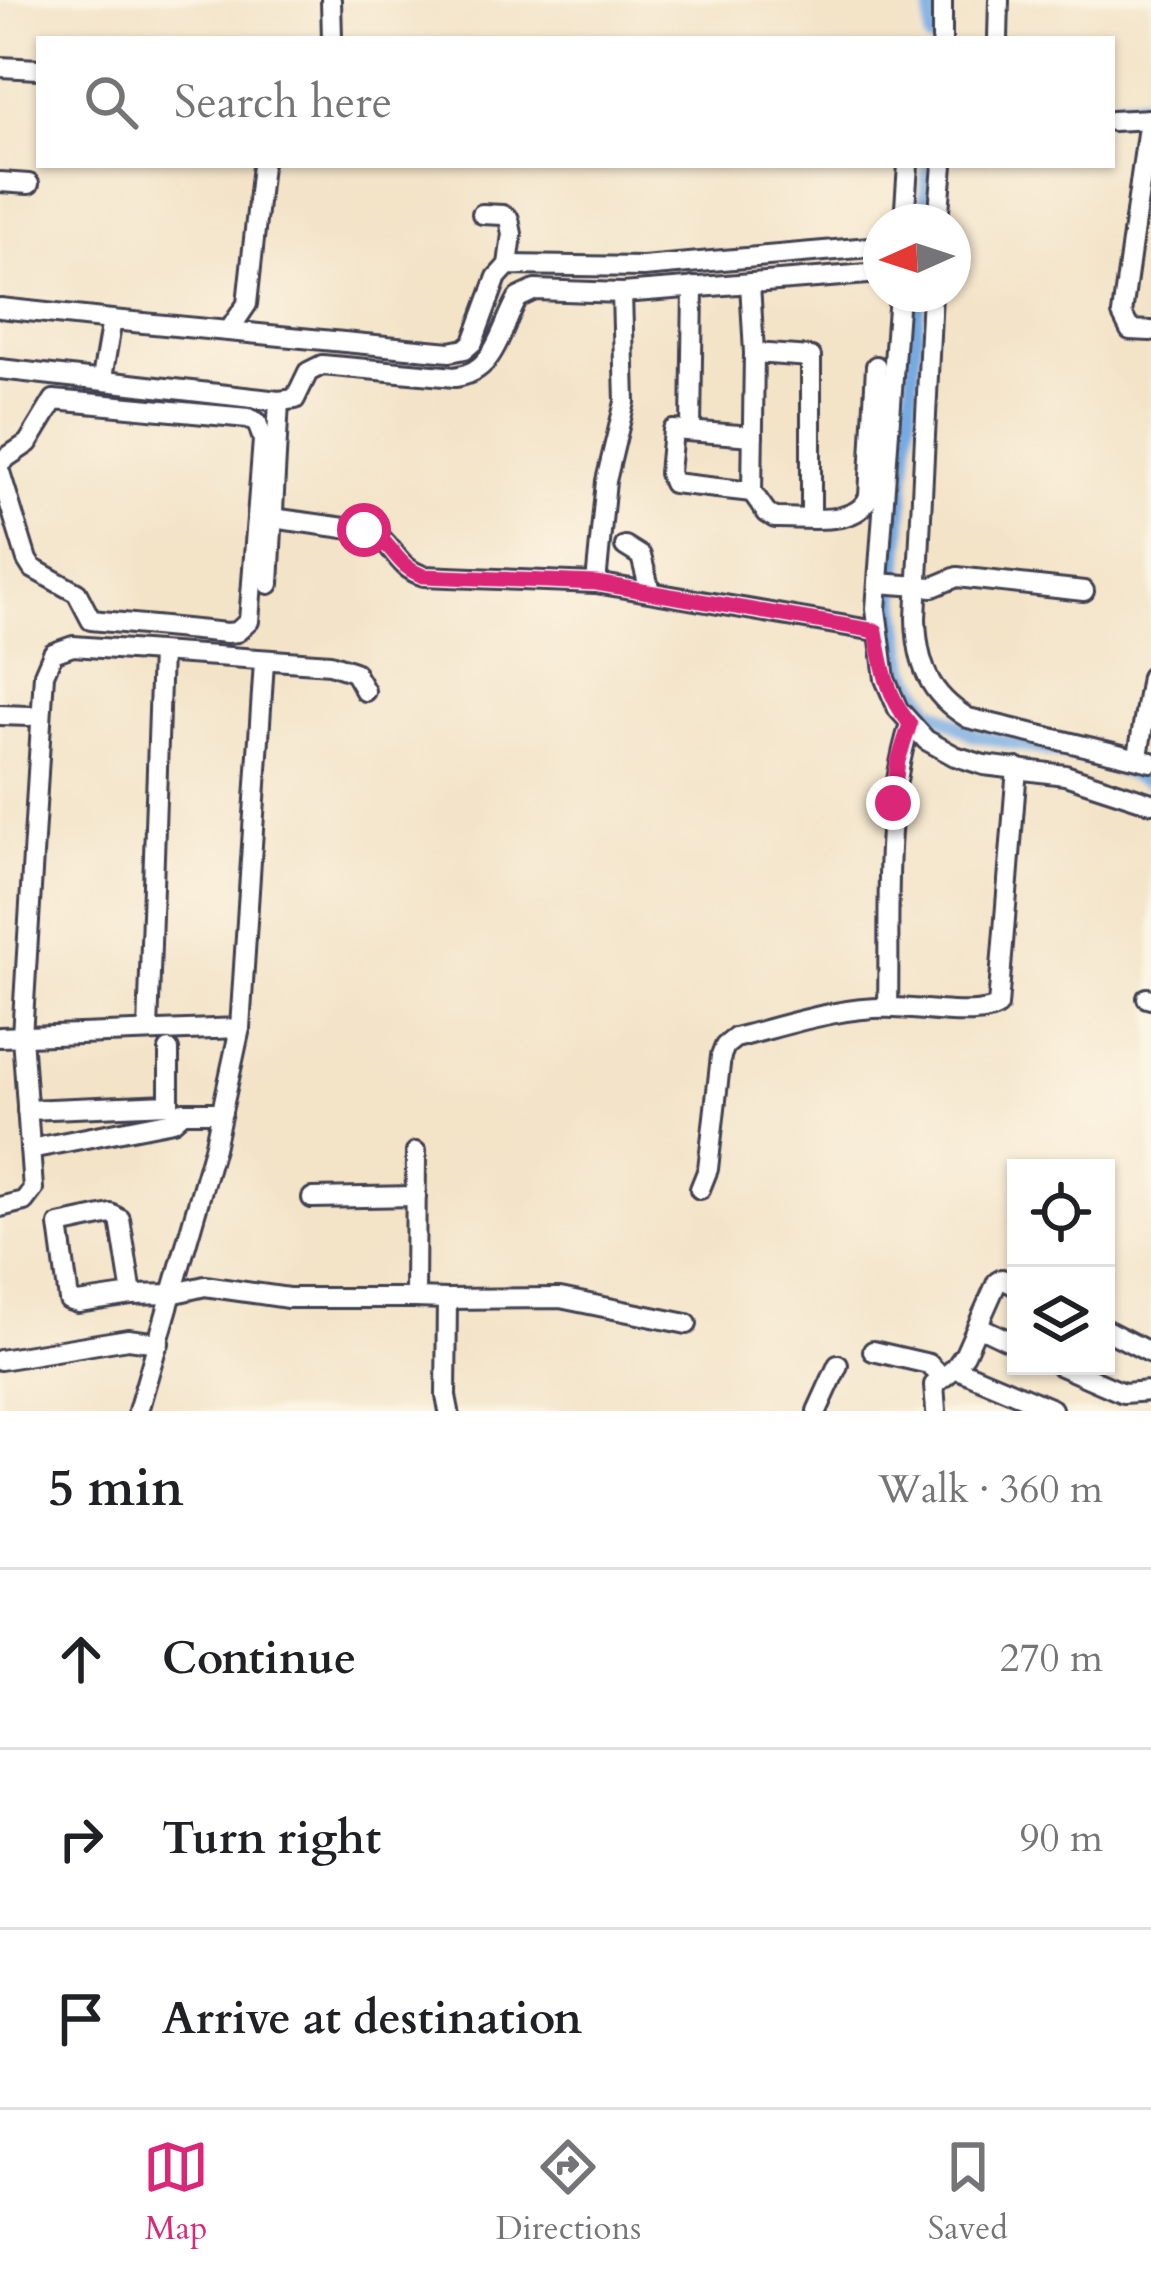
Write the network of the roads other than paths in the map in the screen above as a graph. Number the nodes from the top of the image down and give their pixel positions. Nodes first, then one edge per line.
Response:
1 (332, 0) edge
2 (942, 0) edge
3 (999, 0) edge
4 (332, 36) edge
5 (942, 36) edge
6 (998, 36) edge
7 (0, 67) edge
8 (36, 69) edge
9 (1150, 119) edge
10 (1115, 121) edge
11 (262, 168) edge
12 (908, 168) edge
13 (943, 168) edge
14 (0, 182) edge
15 (29, 184) dead end
16 (905, 204) edge
17 (940, 204) edge
18 (482, 214) dead end
19 (863, 248) edge
20 (508, 265) junction
21 (863, 274) edge
22 (750, 283) junction
23 (693, 287) junction
24 (622, 293) junction
25 (0, 308) edge
26 (898, 312) edge
27 (931, 312) edge
28 (112, 320) junction
29 (230, 329) junction
30 (1151, 331) edge
31 (754, 353) junction
32 (876, 366) dead end
33 (0, 369) edge
34 (102, 378) junction
35 (279, 401) junction
36 (682, 429) junction
37 (753, 436) junction
38 (0, 462) edge
39 (0, 472) edge
40 (752, 491) junction
41 (811, 517) junction
42 (272, 518) junction
43 (625, 545) dead end
44 (596, 583) junction
45 (881, 583) junction
46 (268, 584) dead end
47 (915, 586) junction
48 (650, 591) junction
49 (1084, 591) dead end
50 (876, 631) junction
51 (161, 653) junction
52 (264, 662) junction
53 (1151, 677) edge
54 (365, 691) dead end
55 (0, 716) edge
56 (30, 716) dead end
57 (910, 724) junction
58 (1145, 759) edge
59 (1017, 768) junction
60 (1151, 802) edge
61 (888, 1007) junction
62 (240, 1028) junction
63 (148, 1031) junction
64 (22, 1036) junction
65 (0, 1037) edge
66 (170, 1051) dead end
67 (176, 1108) junction
68 (27, 1110) junction
69 (222, 1112) junction
70 (30, 1149) junction
71 (416, 1152) dead end
72 (700, 1189) dead end
73 (416, 1196) junction
74 (312, 1198) dead end
75 (0, 1208) edge
76 (1007, 1282) edge
77 (171, 1294) junction
78 (132, 1295) junction
79 (416, 1298) junction
80 (447, 1299) junction
81 (687, 1324) dead end
82 (978, 1326) junction
83 (1115, 1335) edge
84 (1007, 1340) edge
85 (159, 1343) junction
86 (873, 1351) dead end
87 (1151, 1353) edge
88 (0, 1360) edge
89 (838, 1365) dead end
90 (948, 1372) junction
91 (1082, 1375) edge
92 (1151, 1391) edge
93 (1052, 1409) edge
94 (138, 1411) edge
95 (449, 1411) edge
96 (817, 1411) edge
97 (936, 1411) edge

1 - 4 street
2 - 5 street
3 - 6 street
7 - 8 street
9 - 10 street
9 - 30 street
11 - 29 street
12 - 16 street
13 - 17 street
14 - 15 street
18 - 20 street
19 - 20 street
20 - 29 street
21 - 22 street
22 - 23 street
22 - 31 street
23 - 24 street
23 - 36 street
24 - 35 street
24 - 44 street
25 - 28 street
26 - 45 street
27 - 47 street
28 - 29 street
28 - 34 street
31 - 37 street
31 - 41 street
32 - 41 street
33 - 34 street
34 - 35 street
35 - 42 street
36 - 37 street
36 - 40 street
37 - 40 street
38 - 39 street
40 - 41 street
42 - 44 street
42 - 46 street
43 - 48 street
44 - 48 street
45 - 47 street
45 - 50 street
47 - 49 street
47 - 58 street
48 - 50 street
50 - 57 street
51 - 52 street
51 - 63 street
51 - 64 street
52 - 54 street
52 - 62 street
53 - 58 street
55 - 56 street
57 - 59 street
57 - 61 street
59 - 60 street
59 - 61 street
61 - 72 street
62 - 63 street
62 - 69 street
63 - 64 street
64 - 65 street
64 - 68 street
66 - 67 street
67 - 68 street
67 - 69 street
67 - 70 street
68 - 70 street
69 - 77 street
70 - 75 street
71 - 73 street
73 - 74 street
73 - 79 street
76 - 82 street
77 - 78 street
77 - 79 street
77 - 85 street
78 - 78 street
79 - 80 street
80 - 81 street
80 - 95 street
82 - 84 street
82 - 90 street
83 - 87 street
85 - 88 street
85 - 94 street
86 - 90 street
89 - 96 street
90 - 93 street
90 - 97 street
91 - 92 street

